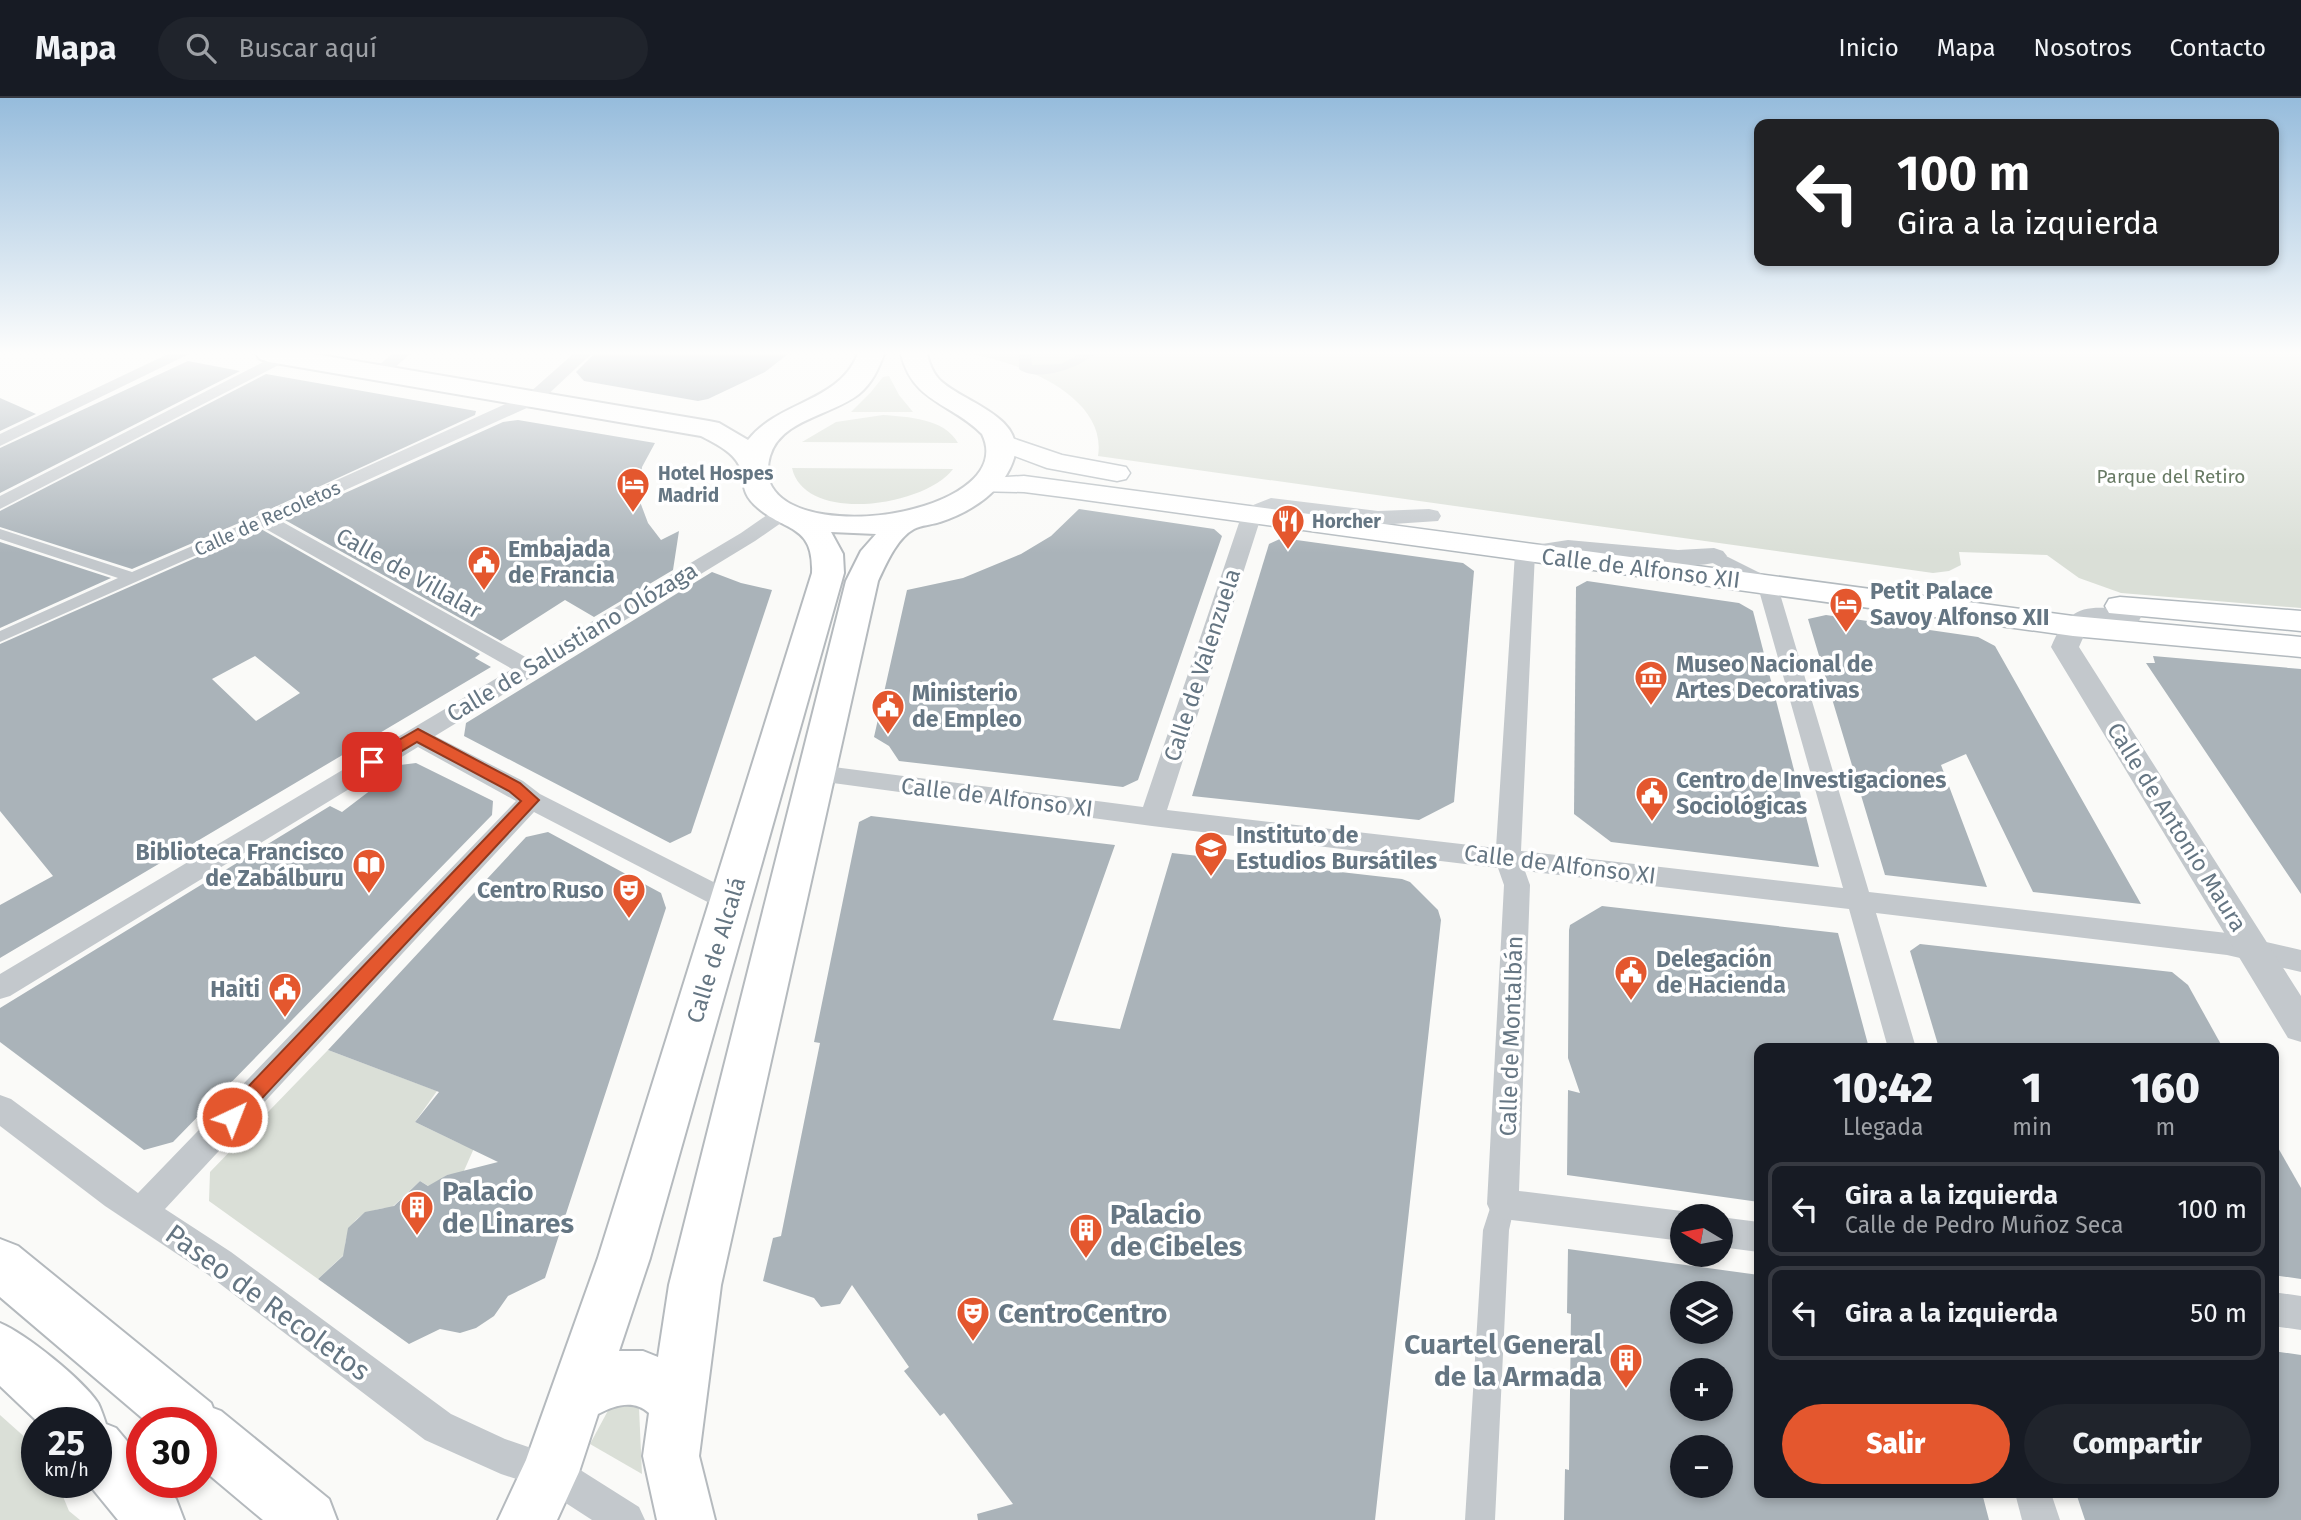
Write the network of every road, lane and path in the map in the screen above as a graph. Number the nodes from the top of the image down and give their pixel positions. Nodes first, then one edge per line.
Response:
1 (43, 420) edge
2 (156, 420) edge
3 (485, 420) edge
4 (660, 420) edge
5 (789, 420) edge
6 (986, 420) edge
7 (0, 441) edge
8 (1000, 442) junction
9 (753, 464) junction
10 (983, 485) junction
11 (0, 503) edge
12 (790, 514) junction
13 (1252, 514) junction
14 (1429, 516) junction
15 (264, 520) junction
16 (903, 522) junction
17 (0, 534) edge
18 (1525, 553) junction
19 (1714, 556) junction
20 (133, 578) junction
21 (1767, 584) junction
22 (2134, 607) junction
23 (2301, 621) edge
24 (2073, 626) junction
25 (0, 637) edge
26 (2301, 647) edge
27 (529, 669) junction
28 (418, 734) junction
29 (818, 773) junction
30 (531, 800) junction
31 (1152, 817) junction
32 (1508, 858) junction
33 (730, 901) junction
34 (1859, 901) junction
35 (2254, 951) junction
36 (2301, 961) edge
37 (0, 988) edge
38 (2301, 1027) edge
39 (1901, 1043) edge
40 (0, 1108) edge
41 (1503, 1204) junction
42 (142, 1211) junction
43 (1670, 1225) edge
44 (1733, 1234) edge
45 (1754, 1236) edge
46 (0, 1264) edge
47 (2279, 1310) edge
48 (2301, 1312) edge
49 (0, 1350) edge
50 (579, 1394) junction
51 (677, 1403) junction
52 (62, 1407) edge
53 (172, 1407) edge
54 (217, 1444) edge
55 (112, 1468) edge
56 (538, 1496) edge
57 (2034, 1498) edge
58 (155, 1520) edge
59 (308, 1520) edge
60 (626, 1520) edge
61 (686, 1520) edge
62 (1480, 1520) edge
63 (2041, 1520) edge

1 - 7 street
2 - 11 street
3 - 15 street, Calle de Recoletos
4 - 9 main road
5 - 9 main road
6 - 8 main road
8 - 10 main road
8 - 14 main road, Calle de Alfonso XII
9 - 12 main road, Calle de Alcalá
10 - 13 main road, Calle de Alfonso XII
10 - 16 main road
12 - 16 main road
12 - 27 street, Calle de Salustiano Olózaga
12 - 33 main road, Calle de Alcalá
13 - 14 street
13 - 18 main road, Calle de Alfonso XII
13 - 31 street, Calle de Valenzuela
14 - 19 main road, Calle de Alfonso XII
15 - 20 street, Calle de Recoletos
15 - 27 street, Calle de Villalar
16 - 29 main road
17 - 20 street
18 - 19 street
18 - 21 main road, Calle de Alfonso XII
18 - 32 street, Calle de Montalbán
19 - 21 street
19 - 22 main road, Calle de Alfonso XII
20 - 25 street, Calle de Recoletos
21 - 24 main road, Calle de Alfonso XII
21 - 34 street
22 - 23 main road, Calle de Alfonso XII
22 - 24 street
24 - 26 main road, Calle de Alfonso XII
24 - 35 street, Calle de Antonio Maura
27 - 28 street, Calle de Salustiano Olózaga
28 - 30 street
28 - 37 street, Calle de Salustiano Olózaga
29 - 31 street, Calle de Alfonso XI
29 - 51 main road
30 - 33 street
30 - 42 street
31 - 32 street, Calle de Alfonso XI
32 - 34 street, Calle de Alfonso XI
32 - 41 street, Calle de Montalbán
33 - 50 main road, Calle de Alcalá
34 - 35 street, Calle de Alfonso XI
34 - 39 street
35 - 36 street, Calle de Alfonso XI
35 - 38 street, Calle de Antonio Maura
40 - 42 street, Paseo de Recoletos
41 - 43 street
41 - 62 street, Calle de Montalbán
42 - 56 street, Paseo de Recoletos
44 - 45 street
46 - 53 main road
47 - 48 street
49 - 52 main road
50 - 51 main road
50 - 56 main road, Calle de Alcalá
51 - 61 main road
54 - 59 main road
55 - 58 main road
56 - 60 street, Paseo de Recoletos
57 - 63 street

